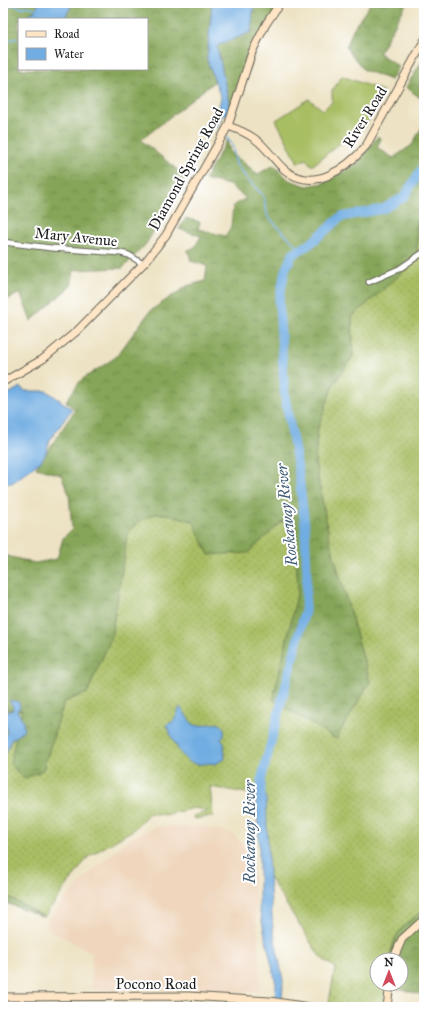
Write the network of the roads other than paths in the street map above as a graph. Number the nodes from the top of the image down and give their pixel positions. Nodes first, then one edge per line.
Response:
1 (280, 3) edge
2 (424, 41) edge
3 (226, 128) junction
4 (3, 242) edge
5 (424, 252) edge
6 (143, 264) junction
7 (369, 282) dead end
8 (3, 382) edge
9 (424, 919) edge
10 (396, 952) edge
11 (389, 992) edge
12 (3, 997) edge
13 (309, 1007) edge
14 (387, 1007) edge

1 - 3 street, Diamond Spring Road
2 - 3 street, River Road
3 - 6 street, Diamond Spring Road
4 - 6 street, Mary Avenue
5 - 7 street
6 - 8 street, Diamond Spring Road
9 - 10 street
11 - 14 street
12 - 13 street, Pocono Road

